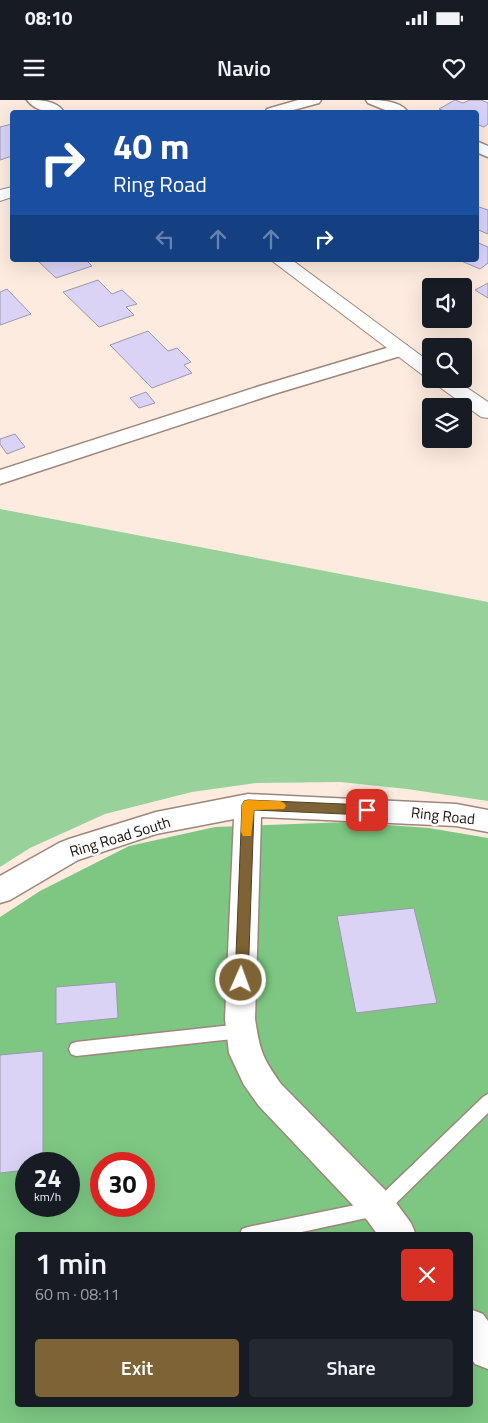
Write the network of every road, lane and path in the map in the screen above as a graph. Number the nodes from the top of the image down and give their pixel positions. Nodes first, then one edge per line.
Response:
1 (34, 100) edge
2 (314, 100) edge
3 (373, 100) edge
4 (53, 110) edge
5 (279, 110) edge
6 (396, 110) edge
7 (283, 262) edge
8 (400, 350) junction
9 (422, 366) edge
10 (454, 388) edge
11 (488, 412) edge
12 (0, 477) edge
13 (248, 805) junction
14 (488, 820) edge
15 (0, 891) edge
16 (242, 1031) junction
17 (76, 1049) dead end
18 (488, 1102) edge
19 (379, 1208) junction
20 (263, 1232) edge
21 (397, 1232) edge
22 (473, 1332) edge
23 (488, 1351) edge

1 - 4 street
2 - 5 street
3 - 6 street
7 - 8 street
8 - 9 street
8 - 12 street
10 - 11 street
13 - 14 street, Ring Road
13 - 15 street, Ring Road South
13 - 16 street
16 - 17 lane
16 - 19 street
18 - 19 lane
19 - 20 lane
19 - 21 street
22 - 23 street

